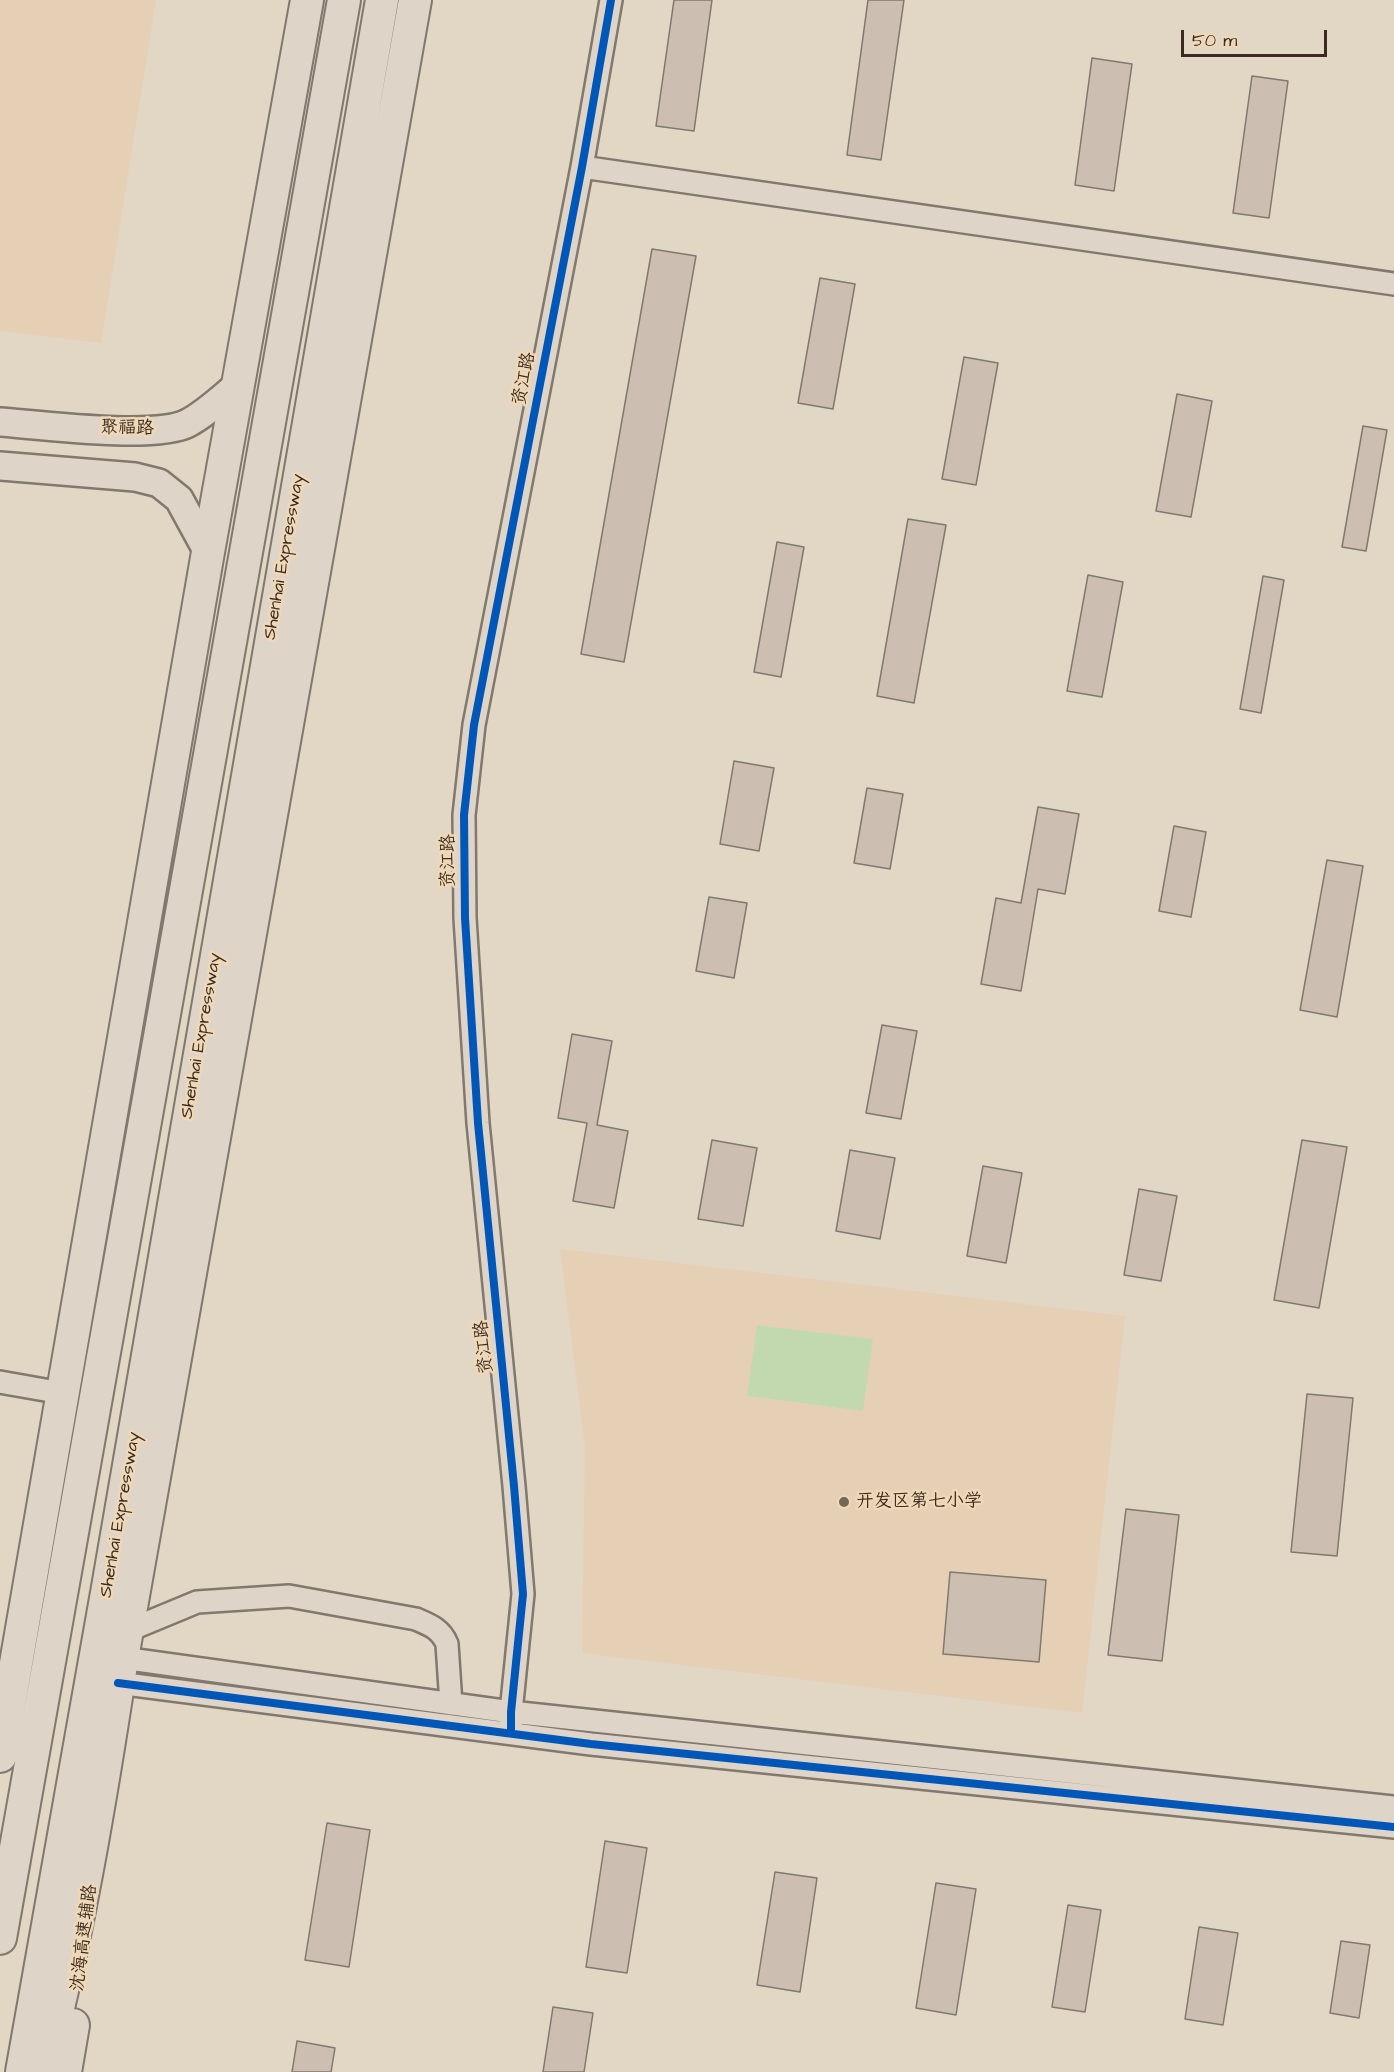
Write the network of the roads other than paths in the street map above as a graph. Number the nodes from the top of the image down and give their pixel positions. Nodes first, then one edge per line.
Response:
1 (307, 0) edge
2 (344, 0) edge
3 (382, 0) edge
4 (415, 0) edge
5 (611, 0) edge
6 (582, 167) junction
7 (1394, 284) edge
8 (239, 384) junction
9 (0, 422) edge
10 (0, 466) edge
11 (208, 552) junction
12 (0, 1382) edge
13 (62, 1393) junction
14 (122, 1657) junction
15 (451, 1704) junction
16 (511, 1722) junction
17 (0, 1756) edge
18 (99, 1804) junction
19 (1394, 1807) edge
20 (1394, 1827) edge
21 (0, 1938) edge
22 (22, 2072) edge
23 (42, 2072) edge
24 (65, 2072) edge

1 - 8 highway
2 - 21 highway
3 - 22 highway, Shenhai Expressway
4 - 14 highway
5 - 6 street, 资江路
6 - 7 street
6 - 16 street, 资江路
8 - 9 main road, 聚福路
8 - 11 highway
10 - 11 main road
11 - 13 highway
12 - 13 street
13 - 17 highway
14 - 15 street
14 - 15 street
14 - 16 street
14 - 18 highway
15 - 16 street
16 - 19 street
16 - 20 street
18 - 23 highway
18 - 24 highway, 沈海高速辅路

